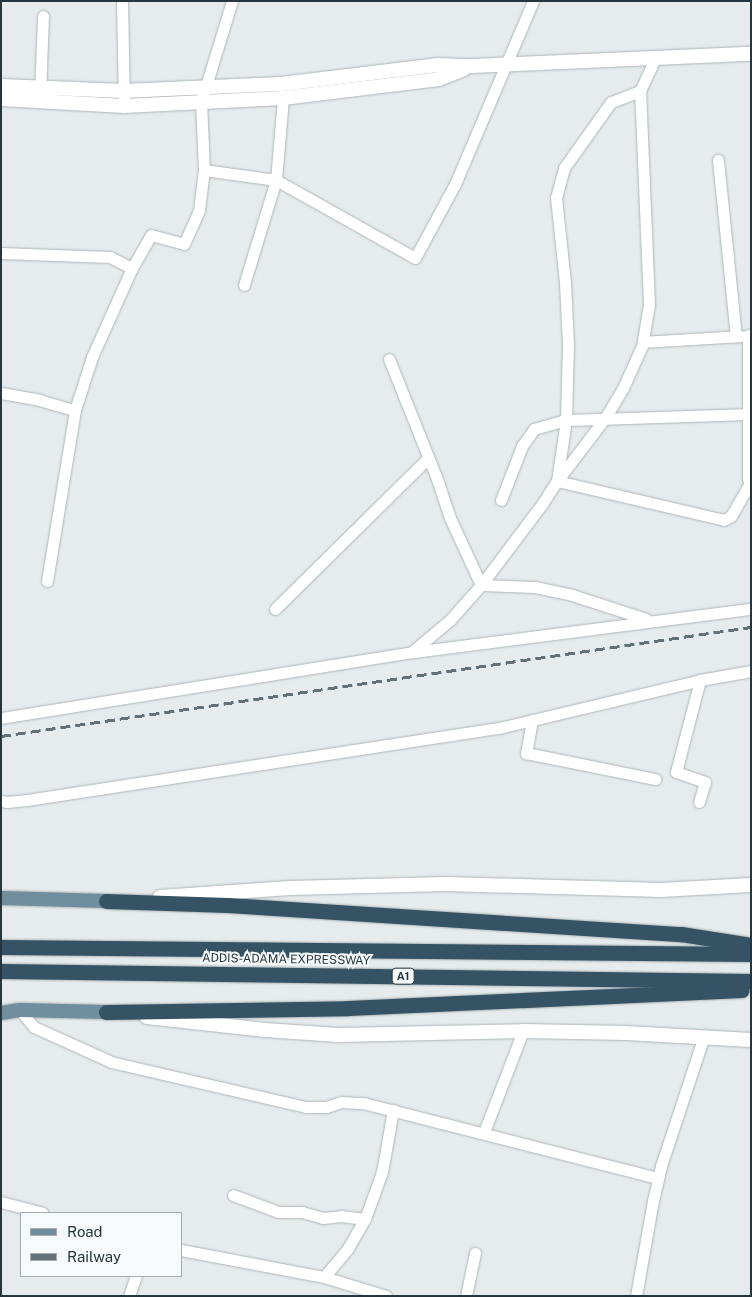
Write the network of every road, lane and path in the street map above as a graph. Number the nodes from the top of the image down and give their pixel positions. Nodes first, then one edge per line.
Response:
1 (122, 1) edge
2 (232, 1) edge
3 (533, 1) edge
4 (43, 16) dead end
5 (751, 54) edge
6 (655, 59) junction
7 (505, 65) junction
8 (472, 66) junction
9 (1, 86) edge
10 (205, 88) junction
11 (124, 91) junction
12 (640, 91) junction
13 (40, 94) junction
14 (1, 98) edge
15 (283, 98) junction
16 (201, 102) junction
17 (124, 106) junction
18 (718, 160) dead end
19 (204, 170) junction
20 (276, 180) junction
21 (1, 253) edge
22 (132, 268) junction
23 (244, 285) dead end
24 (745, 336) edge
25 (643, 342) junction
26 (389, 359) dead end
27 (1, 393) edge
28 (75, 410) junction
29 (749, 414) edge
30 (605, 418) junction
31 (566, 420) junction
32 (428, 458) junction
33 (557, 481) junction
34 (751, 483) edge
35 (501, 500) dead end
36 (47, 581) dead end
37 (480, 586) junction
38 (275, 609) dead end
39 (751, 609) edge
40 (652, 621) junction
41 (413, 652) junction
42 (751, 671) edge
43 (700, 680) junction
44 (1, 718) edge
45 (532, 720) junction
46 (655, 778) dead end
47 (1, 801) edge
48 (699, 802) dead end
49 (751, 885) edge
50 (1, 898) edge
51 (106, 901) junction
52 (751, 945) edge
53 (1, 947) edge
54 (751, 954) edge
55 (1, 971) edge
56 (751, 981) edge
57 (751, 989) edge
58 (20, 1010) junction
59 (106, 1012) junction
60 (1, 1013) edge
61 (523, 1031) junction
62 (703, 1039) junction
63 (751, 1040) edge
64 (393, 1110) junction
65 (484, 1132) junction
66 (658, 1178) junction
67 (233, 1195) dead end
68 (1, 1202) edge
69 (39, 1212) edge
70 (365, 1219) junction
71 (182, 1250) edge
72 (475, 1253) dead end
73 (136, 1277) edge
74 (324, 1277) junction
75 (129, 1296) edge
76 (386, 1296) edge
77 (466, 1296) edge
78 (636, 1296) edge

1 - 11 street
2 - 10 street
3 - 7 street
4 - 13 street
5 - 6 street
6 - 7 street
6 - 12 street
7 - 8 street
7 - 20 street
8 - 10 street
8 - 15 street
9 - 13 street
10 - 11 street
10 - 16 street
11 - 13 street
11 - 17 street
12 - 25 street
12 - 31 street
13 - 14 street
13 - 17 street
15 - 16 street
15 - 20 street
16 - 17 street
16 - 19 street
18 - 24 street
19 - 20 street
19 - 22 street
20 - 23 street
21 - 22 street
22 - 28 street
24 - 25 street
24 - 29 street
25 - 30 street
26 - 32 street
27 - 28 street
28 - 36 street
29 - 30 street
29 - 34 street
30 - 31 street
30 - 33 street
31 - 33 street
31 - 35 street
32 - 37 street
32 - 38 street
33 - 34 street
33 - 37 street
37 - 40 street
37 - 41 street
39 - 40 street
40 - 41 street
41 - 44 street
42 - 43 street
43 - 45 street
43 - 48 street
45 - 46 street
45 - 47 street
49 - 51 street
50 - 51 main road
51 - 52 highway
53 - 54 highway, ADDIS-ADAMA EXPRESSWAY / A1
55 - 56 highway, ADDIS-ADAMA EXPRESSWAY / A1
57 - 59 highway
58 - 59 main road
58 - 60 main road
58 - 64 street
59 - 61 street
61 - 62 street
61 - 65 street
62 - 63 street
62 - 66 street
64 - 65 street
64 - 70 street
65 - 66 street
66 - 78 street
67 - 70 street
68 - 69 street
70 - 74 street
71 - 74 street
72 - 77 street
73 - 75 street
74 - 76 street

